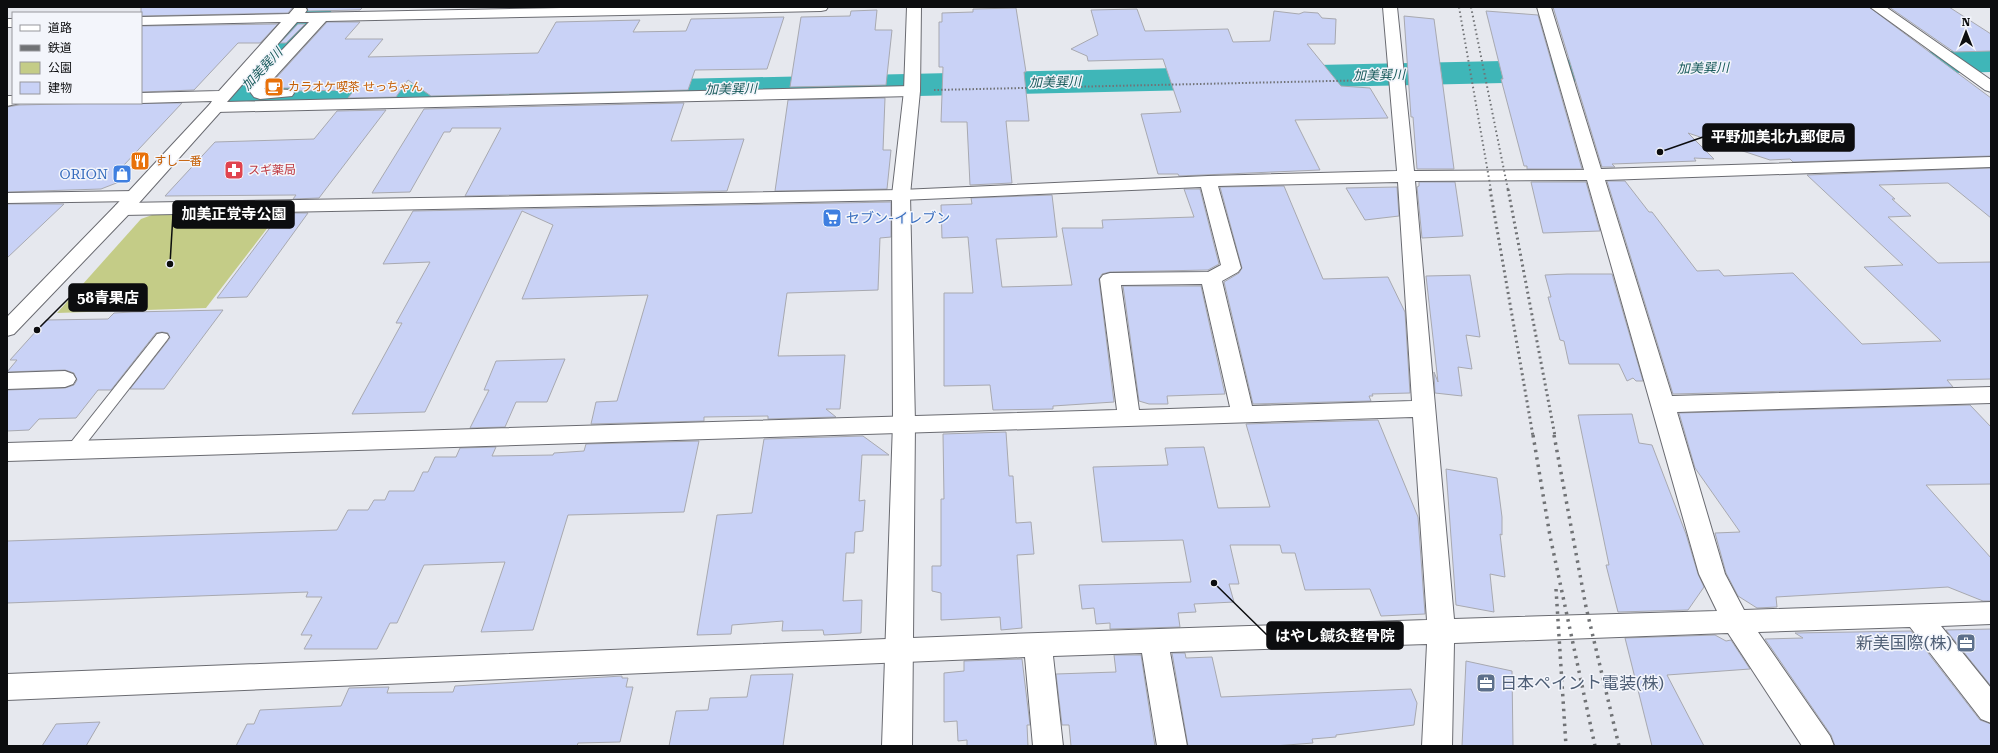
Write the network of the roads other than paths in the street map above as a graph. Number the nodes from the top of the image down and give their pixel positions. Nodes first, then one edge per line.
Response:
1 (821, 7) edge
2 (914, 7) edge
3 (1390, 7) edge
4 (1544, 7) edge
5 (1877, 7) edge
6 (308, 15) edge
7 (142, 21) edge
8 (265, 65) junction
9 (248, 83) junction
10 (912, 87) junction
11 (1991, 87) edge
12 (300, 93) dead end
13 (142, 98) edge
14 (220, 102) junction
15 (1991, 162) edge
16 (1594, 175) junction
17 (1406, 176) junction
18 (1208, 181) junction
19 (901, 195) junction
20 (7, 198) edge
21 (129, 202) junction
22 (1211, 278) junction
23 (12, 320) edge
24 (162, 337) dead end
25 (7, 380) edge
26 (65, 380) dead end
27 (1991, 395) edge
28 (1663, 404) junction
29 (1425, 409) junction
30 (1243, 414) junction
31 (1130, 417) junction
32 (904, 423) junction
33 (73, 450) junction
34 (7, 452) edge
35 (1991, 613) edge
36 (1917, 616) junction
37 (1736, 622) junction
38 (1441, 630) junction
39 (1154, 641) junction
40 (1038, 645) junction
41 (899, 651) junction
42 (7, 687) edge
43 (1991, 710) edge
44 (897, 746) edge
45 (1048, 746) edge
46 (1172, 746) edge
47 (1437, 746) edge
48 (1819, 746) edge

1 - 6 street
2 - 10 street
3 - 17 street
4 - 16 street
5 - 11 street
6 - 7 street
6 - 8 street
6 - 8 street
8 - 9 street
8 - 9 street
9 - 12 street
9 - 14 street
10 - 14 street
10 - 19 street
13 - 14 street
14 - 21 street
15 - 16 street
16 - 17 street
16 - 28 street
17 - 18 street
17 - 29 street
18 - 19 street
18 - 22 street
19 - 21 street
19 - 32 street
20 - 21 street
21 - 23 street
22 - 30 street
22 - 31 street
24 - 33 lane
25 - 26 street
27 - 28 street
28 - 37 street
29 - 30 street
29 - 38 street
30 - 31 street
31 - 32 street
32 - 33 street
32 - 41 street
33 - 34 street
35 - 36 street
36 - 37 street
36 - 43 street
37 - 38 street
37 - 48 street
38 - 39 street
38 - 47 street
39 - 40 street
39 - 46 street
40 - 41 street
40 - 45 street
41 - 42 street
41 - 44 street

